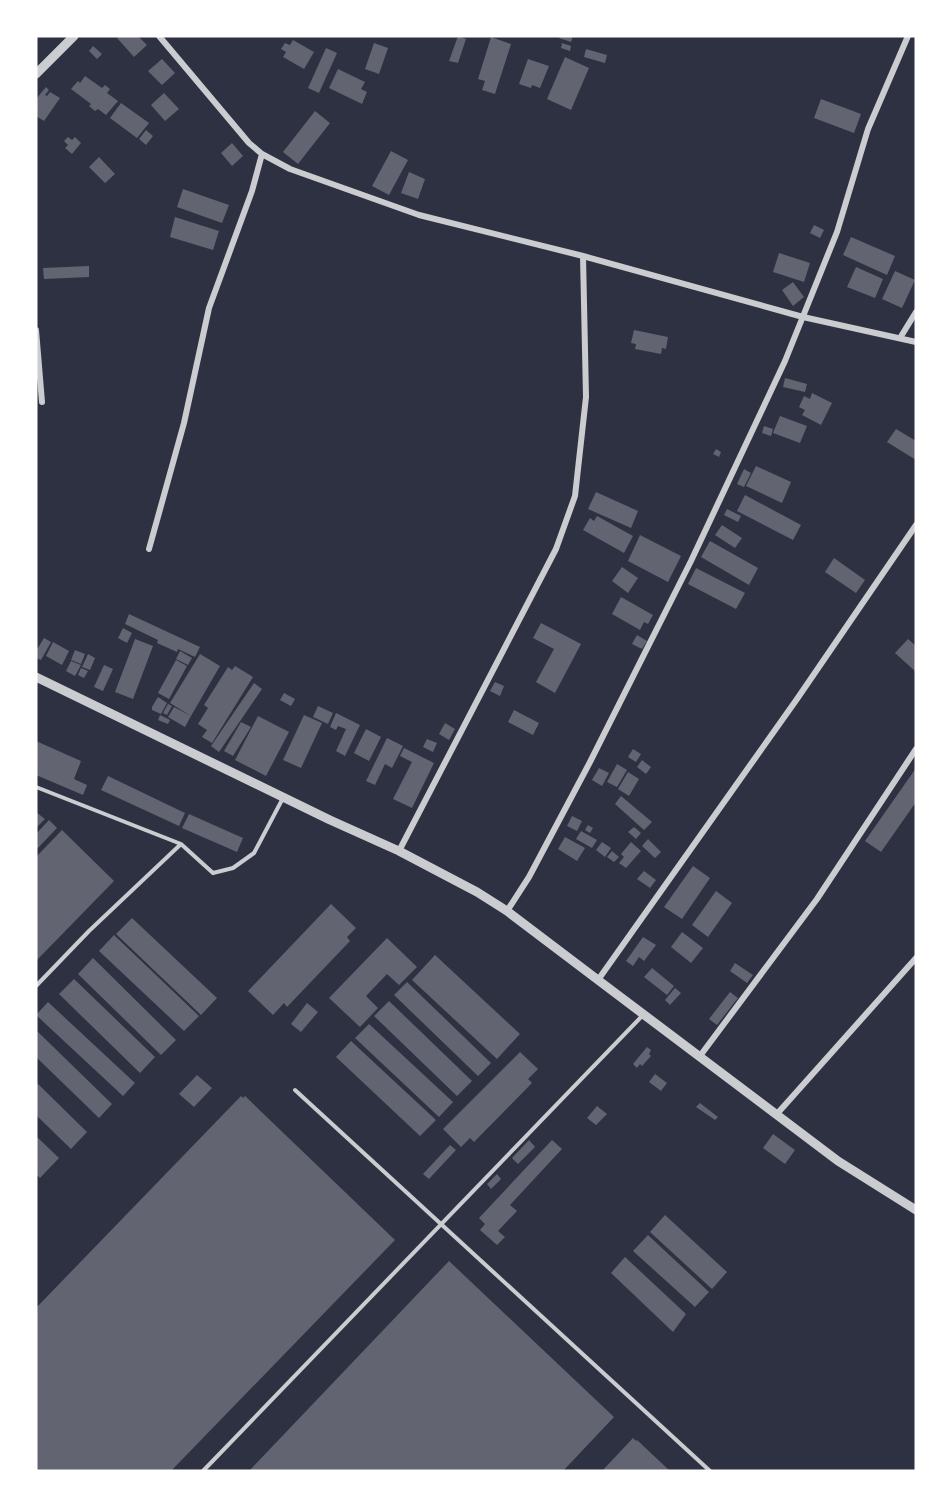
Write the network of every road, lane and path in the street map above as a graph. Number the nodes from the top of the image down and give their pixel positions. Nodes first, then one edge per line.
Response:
1 (74, 36) edge
2 (159, 36) edge
3 (908, 36) edge
4 (36, 74) edge
5 (262, 154) junction
6 (583, 256) junction
7 (916, 312) edge
8 (803, 317) junction
9 (36, 330) edge
10 (900, 338) junction
11 (916, 342) edge
12 (42, 402) dead end
13 (916, 525) edge
14 (149, 549) dead end
15 (36, 677) edge
16 (916, 748) edge
17 (36, 787) edge
18 (284, 797) junction
19 (181, 844) junction
20 (399, 851) junction
21 (507, 912) junction
22 (916, 958) edge
23 (598, 980) junction
24 (36, 986) edge
25 (644, 1015) junction
26 (700, 1056) junction
27 (295, 1090) dead end
28 (776, 1115) junction
29 (916, 1210) edge
30 (442, 1224) junction
31 (203, 1471) edge
32 (710, 1471) edge

1 - 4 street
2 - 5 street
3 - 8 street
5 - 6 street
5 - 14 street
6 - 8 street
6 - 20 street
7 - 10 street
8 - 10 street
8 - 21 street
9 - 12 street
10 - 11 street
13 - 23 street
15 - 18 street
16 - 26 street
17 - 19 lane
18 - 19 lane
18 - 20 street
19 - 24 lane
20 - 21 street
21 - 23 street
22 - 28 street
23 - 25 street
25 - 26 street
25 - 30 lane
26 - 28 street
27 - 30 lane
28 - 29 street
30 - 31 lane
30 - 32 lane

